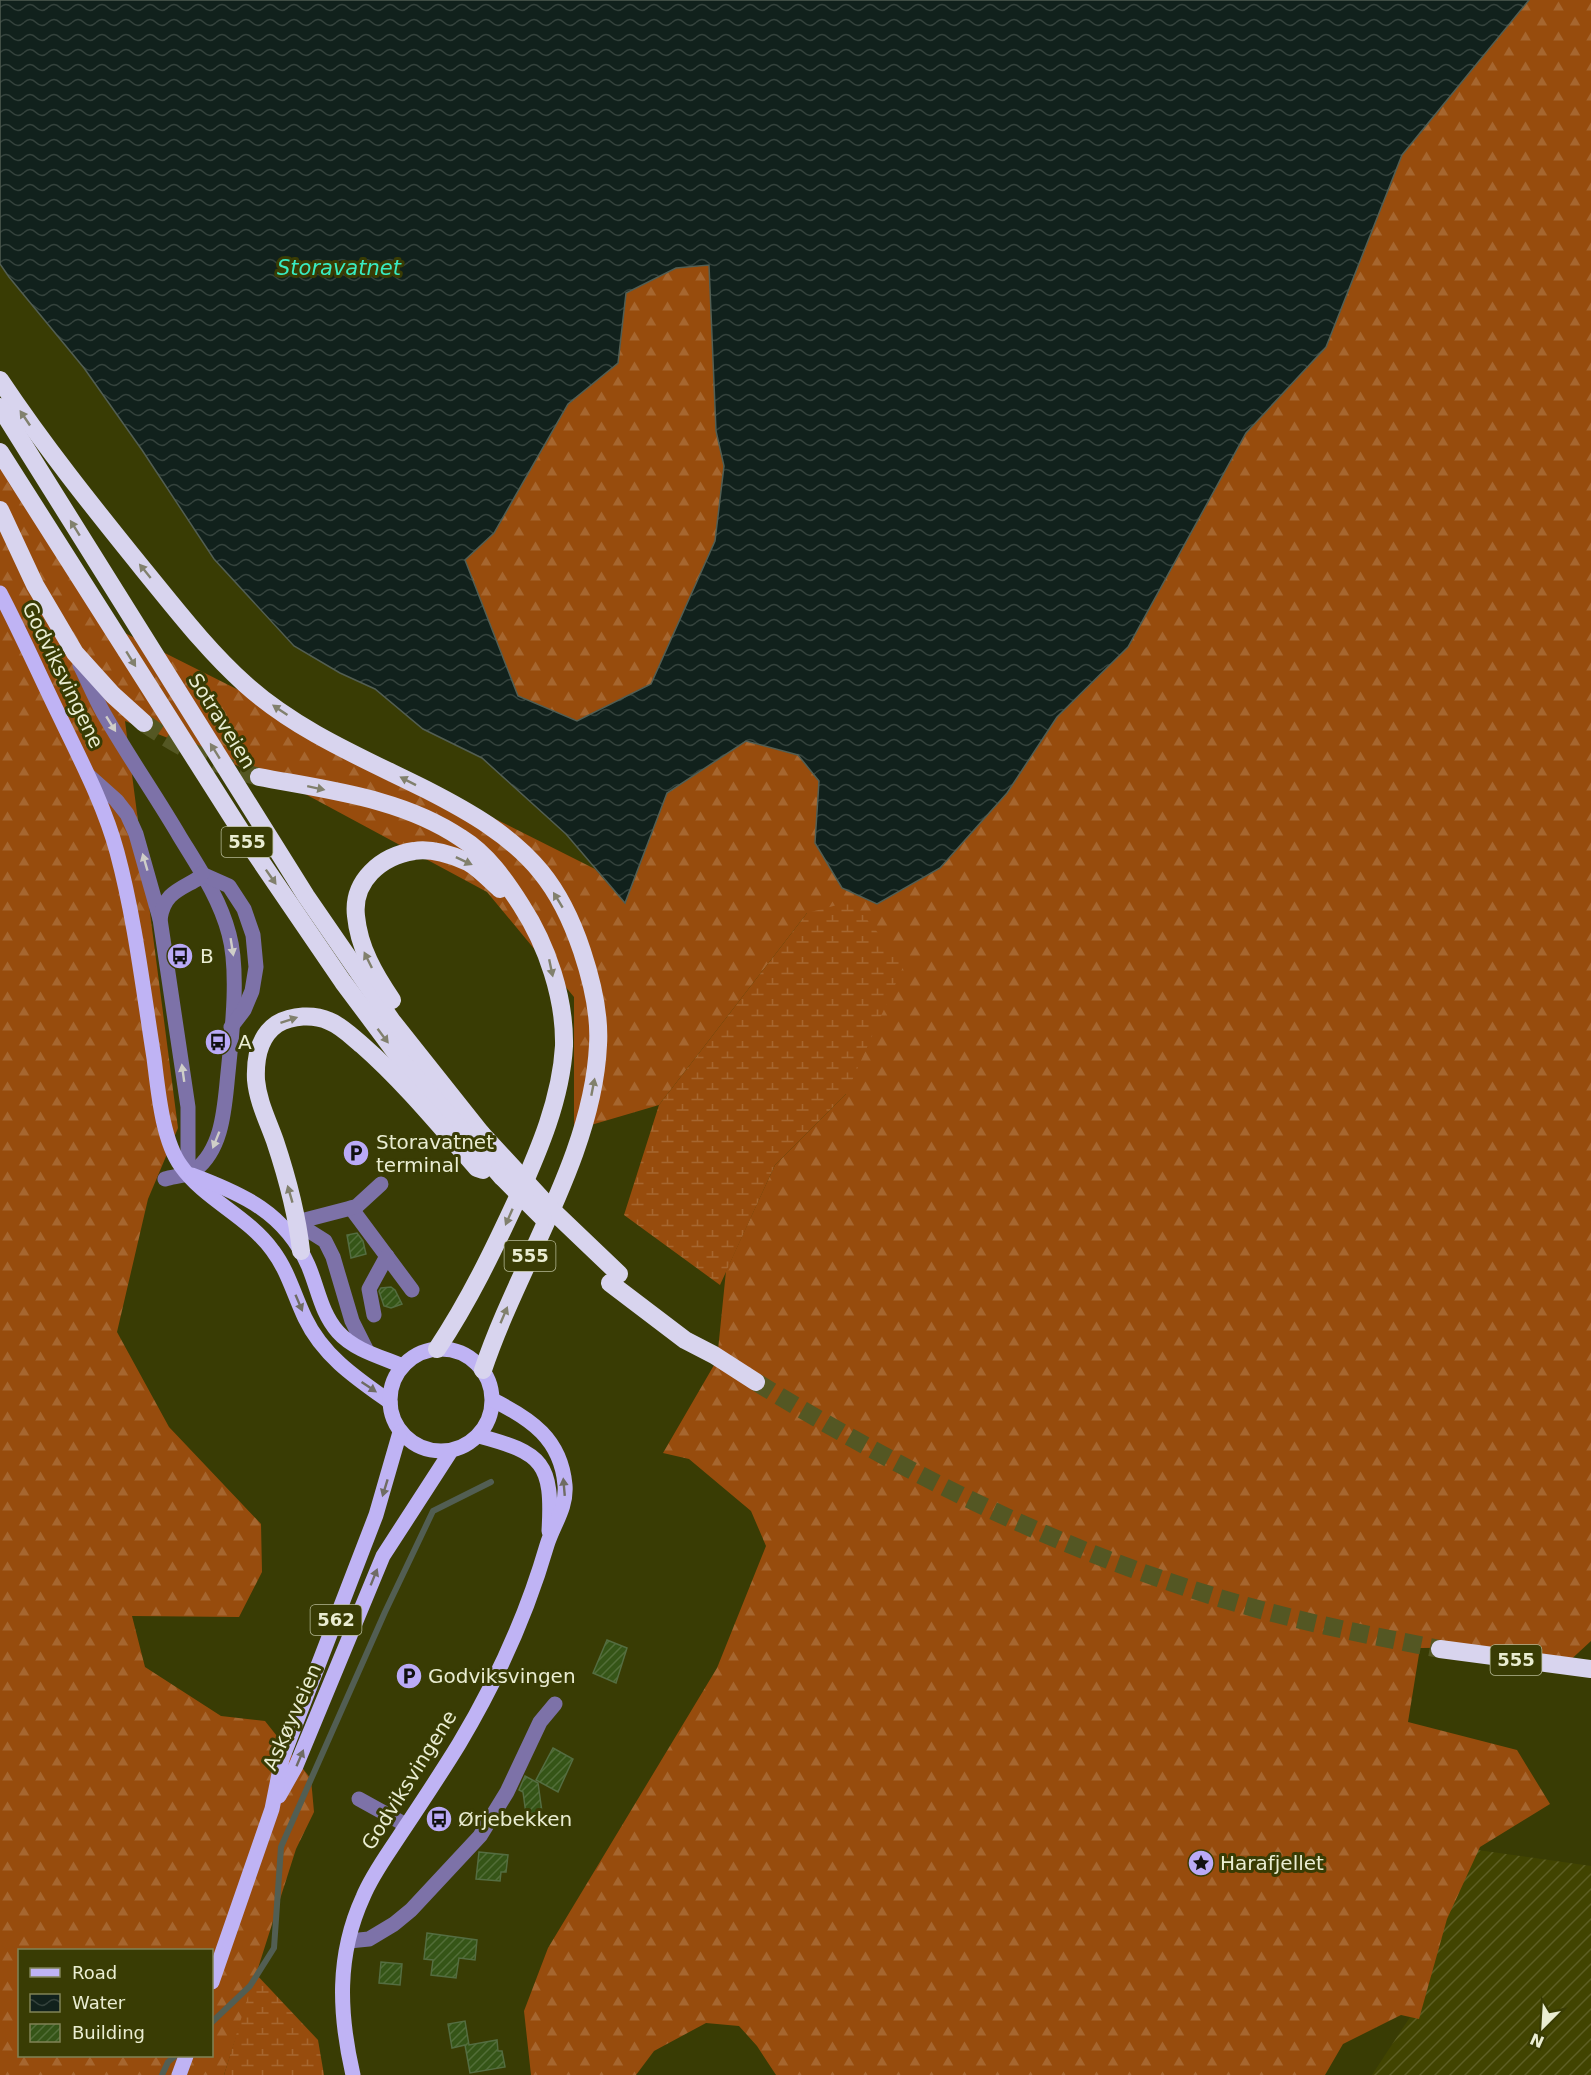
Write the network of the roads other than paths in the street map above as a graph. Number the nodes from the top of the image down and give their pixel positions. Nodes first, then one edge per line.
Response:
1 (0, 380) edge
2 (0, 407) edge
3 (0, 452) edge
4 (0, 510) edge
5 (0, 593) edge
6 (75, 653) junction
7 (144, 723) tunnel mouth
8 (88, 775) junction
9 (259, 777) tunnel mouth
10 (202, 874) junction
11 (527, 914) junction
12 (160, 919) junction
13 (231, 1028) junction
14 (415, 1054) junction
15 (188, 1174) junction
16 (502, 1177) junction
17 (165, 1179) dead end
18 (381, 1184) dead end
19 (351, 1208) junction
20 (297, 1223) junction
21 (273, 1251) junction
22 (301, 1251) junction
23 (387, 1256) junction
24 (615, 1278) junction
25 (412, 1290) dead end
26 (374, 1316) dead end
27 (437, 1349) junction
28 (367, 1351) junction
29 (403, 1366) junction
30 (483, 1370) junction
31 (756, 1382) tunnel mouth
32 (493, 1400) junction
33 (390, 1402) junction
34 (400, 1432) junction
35 (479, 1436) junction
36 (451, 1451) junction
37 (548, 1542) junction
38 (1440, 1649) tunnel mouth
39 (1591, 1669) edge
40 (555, 1704) dead end
41 (359, 1799) dead end
42 (272, 1809) junction
43 (406, 1825) junction
44 (349, 1941) junction
45 (213, 1979) edge
46 (185, 2057) edge
47 (179, 2075) edge
48 (353, 2075) edge

30 -> 1 highway, 555
14 -> 2 highway, Sotraveien / 555
3 -> 14 highway, 555
4 - 6 highway
5 - 8 main road, Godviksvingene
6 - 7 highway
6 -> 10 street
12 -> 8 street, Godviksvingene
8 - 15 main road, Godviksvingene
9 -> 11 highway, 555
10 - 12 street
10 -> 13 street
10 - 13 street
14 -> 11 highway, 555
11 -> 27 highway, 555
15 -> 12 street, Godviksvingene
13 -> 15 street
14 - 16 highway, 555
14 - 24 highway, 555, bridge
15 - 17 street
15 - 21 main road, Godviksvingene
15 - 22 main road
20 -> 16 highway, 555
16 - 24 highway, 555, bridge
18 - 19 street
19 - 20 street
19 - 23 street
20 - 22 highway, 555
20 - 28 street
21 - 22 street
21 -> 33 main road, Godviksvingene
22 - 28 main road
23 - 25 street
23 - 26 street
24 - 31 highway, 555
27 - 29 main road
27 - 30 main road
28 - 29 main road
29 - 33 main road
30 - 32 main road
32 - 35 main road
37 -> 32 main road, Godviksvingene
33 - 34 main road
34 - 36 main road
34 -> 42 main road, Askøyveien / 562
35 - 36 main road
35 - 37 main road, Godviksvingene
42 -> 36 main road, Askøyveien / 562
37 - 43 main road, Godviksvingene
38 - 39 highway, 555
40 - 44 street
41 - 43 street
42 - 45 main road, Askøyveien / 562
43 - 44 main road, Godviksvingene
44 - 48 main road, Godviksvingene
46 - 47 main road

